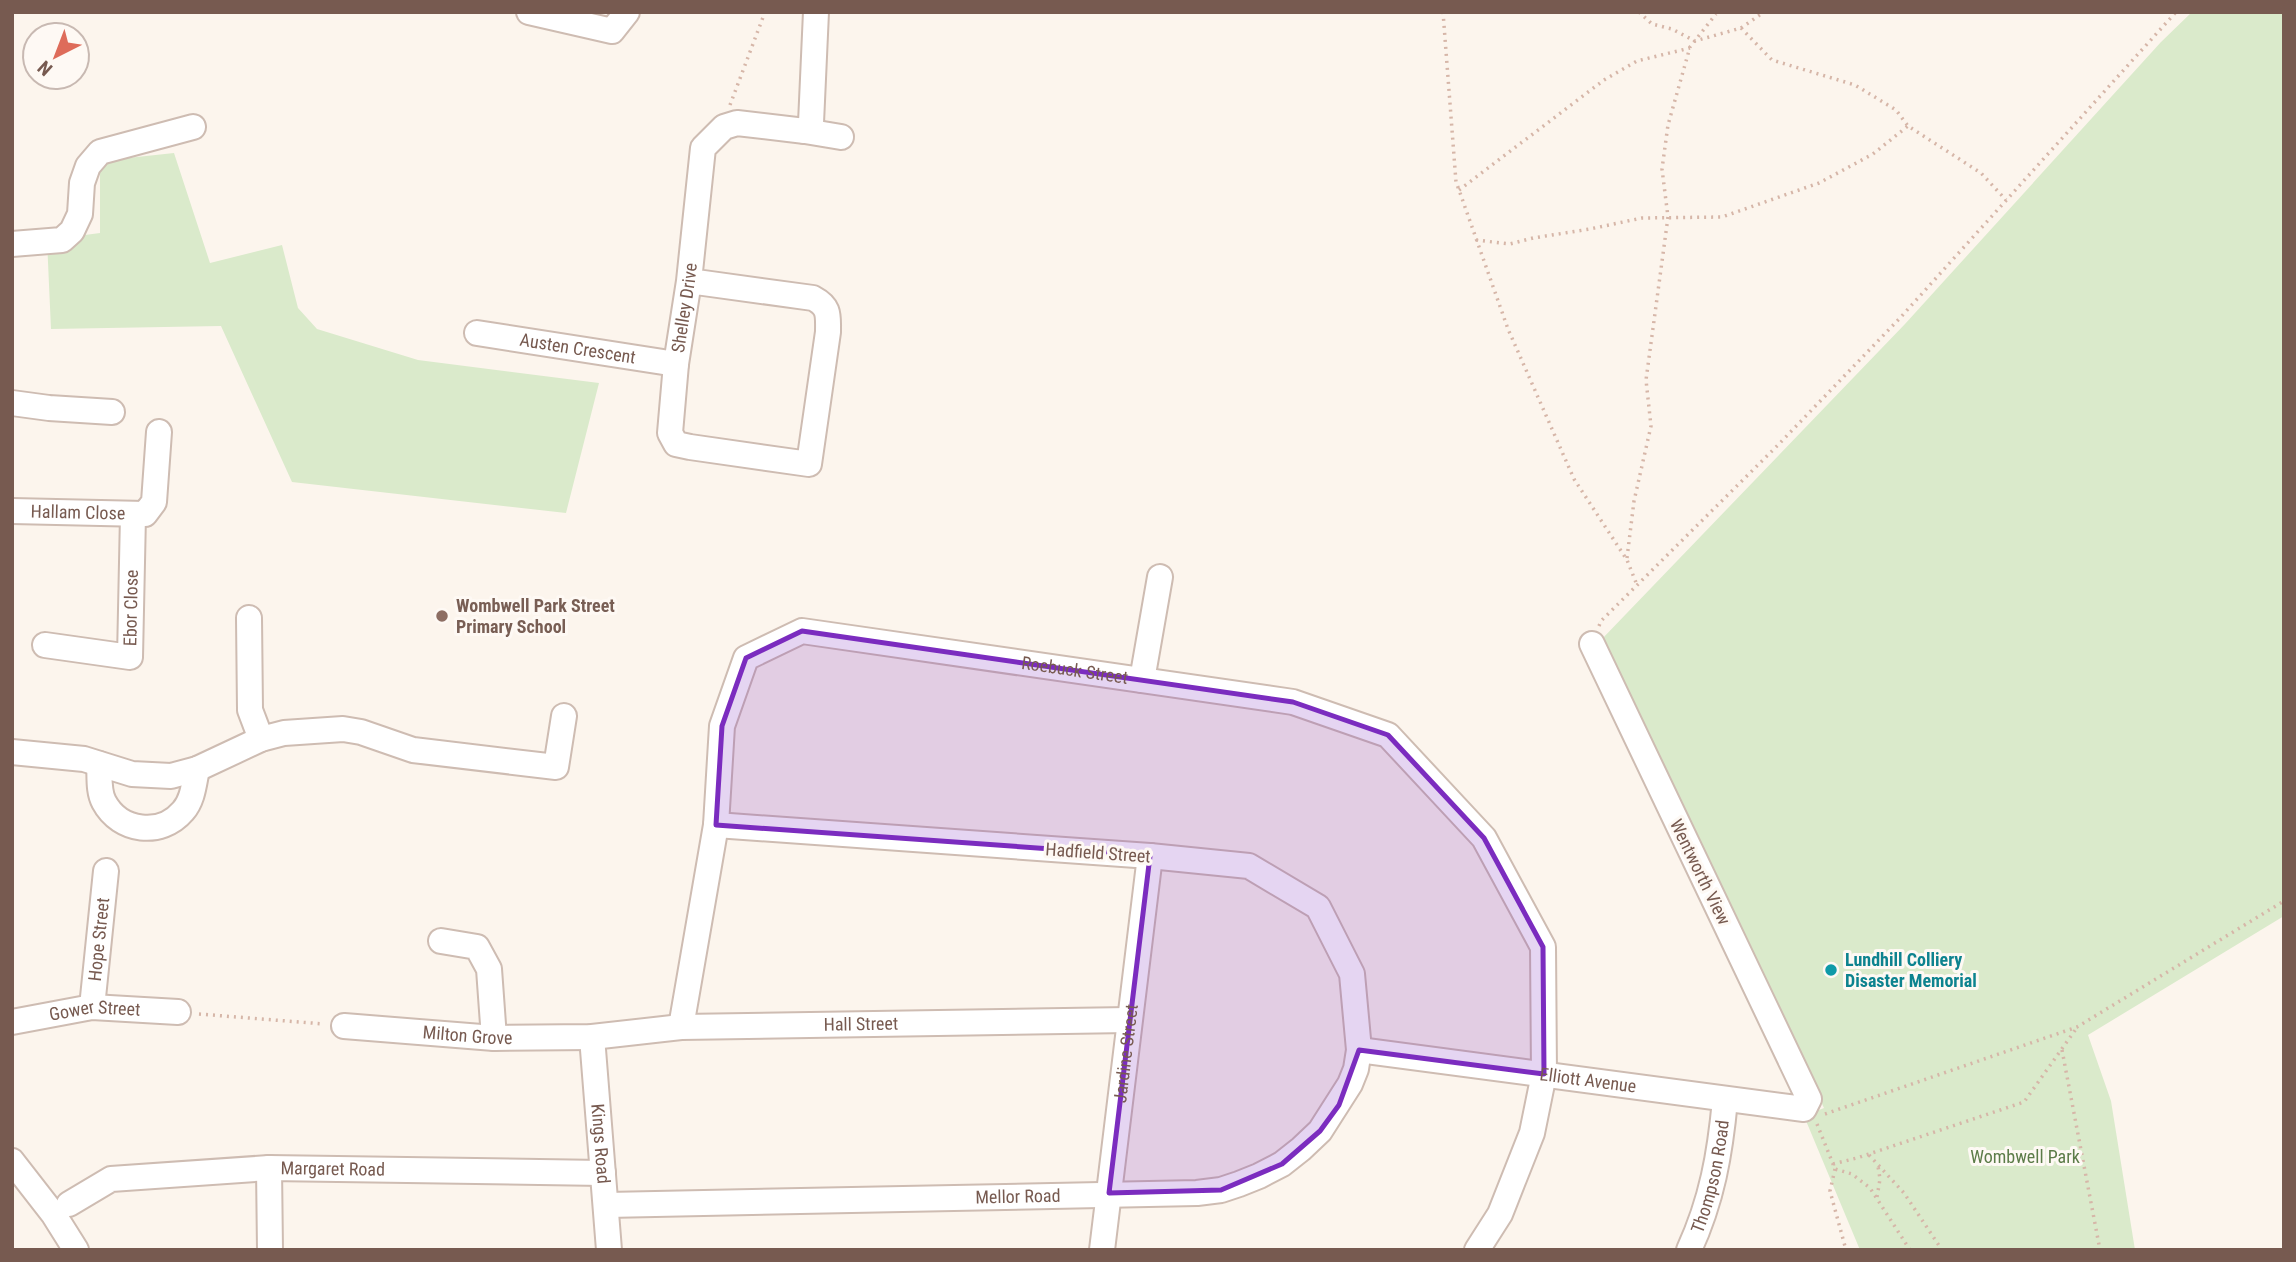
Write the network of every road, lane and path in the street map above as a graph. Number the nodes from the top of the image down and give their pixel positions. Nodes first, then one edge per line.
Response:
1 (529, 12) edge
2 (627, 12) edge
3 (765, 12) edge
4 (816, 12) edge
5 (1443, 12) edge
6 (1639, 12) edge
7 (1764, 12) edge
8 (2176, 12) edge
9 (1716, 14) dead end
10 (1741, 28) junction
11 (1695, 41) junction
12 (1690, 47) junction
13 (727, 112) dead end
14 (1908, 126) junction
15 (194, 127) dead end
16 (805, 131) junction
17 (841, 137) dead end
18 (1459, 190) junction
19 (2006, 200) junction
20 (1668, 217) junction
21 (1476, 240) junction
22 (12, 244) edge
23 (689, 281) junction
24 (477, 334) dead end
25 (676, 364) junction
26 (12, 403) edge
27 (112, 412) dead end
28 (159, 432) dead end
29 (12, 512) edge
30 (139, 514) junction
31 (1627, 560) junction
32 (1160, 577) dead end
33 (1637, 585) junction
34 (249, 618) dead end
35 (1592, 644) joint
36 (45, 645) dead end
37 (1142, 680) junction
38 (564, 716) dead end
39 (261, 739) junction
40 (12, 752) edge
41 (99, 764) junction
42 (197, 769) junction
43 (716, 825) junction
44 (1150, 856) junction
45 (106, 871) dead end
46 (2284, 901) edge
47 (441, 941) dead end
48 (92, 1007) junction
49 (178, 1012) joint
50 (1129, 1020) junction
51 (12, 1022) edge
52 (344, 1026) joint
53 (681, 1027) junction
54 (2077, 1027) junction
55 (592, 1037) junction
56 (494, 1038) junction
57 (2062, 1048) junction
58 (1359, 1050) junction
59 (1544, 1074) junction
60 (1725, 1100) junction
61 (1812, 1108) junction
62 (1868, 1154) junction
63 (12, 1161) edge
64 (1877, 1164) junction
65 (1834, 1166) junction
66 (269, 1168) junction
67 (603, 1173) junction
68 (1109, 1193) junction
69 (1877, 1199) junction
70 (69, 1204) dead end
71 (607, 1205) junction
72 (76, 1250) edge
73 (270, 1250) edge
74 (609, 1250) edge
75 (1102, 1250) edge
76 (1477, 1250) edge
77 (1689, 1250) edge
78 (1846, 1250) edge
79 (1910, 1250) edge
80 (1942, 1250) edge
81 (2100, 1250) edge

1 - 2 street
3 - 13 path
4 - 16 street
5 - 18 path
6 - 11 path
7 - 10 path
8 - 19 path
9 - 11 path
10 - 11 path
10 - 14 path
11 - 12 path
12 - 18 path
12 - 20 path
14 - 19 path
14 - 20 path
15 - 22 street
16 - 17 street, Shelley Drive
16 - 23 street, Shelley Drive
18 - 21 path
19 - 33 path
20 - 21 path
20 - 31 path
21 - 31 path
23 - 25 street, Shelley Drive
23 - 25 street, Shelley Drive
24 - 25 street, Austen Crescent
26 - 27 street
28 - 30 street
29 - 30 street, Hallam Close
30 - 36 street, Ebor Close
31 - 33 path
32 - 37 street
33 - 35 path
34 - 39 street
35 - 61 street, Wentworth View
37 - 43 street, Roebuck Street
37 - 59 street, Roebuck Street
38 - 39 street
39 - 42 street
40 - 41 street
41 - 42 street
41 - 42 street
43 - 44 street, Hadfield Street
43 - 53 street, Roebuck Street
44 - 50 street, Jardine Street
44 - 58 street, Hadfield Street
45 - 48 street, Hope Street
46 - 54 path
47 - 56 street
48 - 49 street, Gower Street
48 - 51 street, Gower Street
49 - 52 path
50 - 53 street, Hall Street
50 - 68 street, Jardine Street
52 - 56 street, Milton Grove
53 - 55 street, Hall Street
54 - 57 path
54 - 61 path
55 - 56 street, Milton Grove
55 - 67 street, Kings Road
57 - 62 path
57 - 81 path
58 - 59 street, Elliott Avenue
58 - 68 street, Mellor Road
59 - 60 street, Elliott Avenue
59 - 76 street, Roebuck Street
60 - 61 street, Elliott Avenue
60 - 77 street, Thompson Road
61 - 65 path
62 - 64 path
62 - 65 path
63 - 72 street
64 - 69 path
64 - 80 path
65 - 69 path
65 - 78 path
66 - 67 street, Margaret Road
66 - 70 street, Margaret Road
66 - 73 street
67 - 71 street, Kings Road
68 - 71 street, Mellor Road
68 - 75 street, Jardine Street
69 - 79 path
71 - 74 street, Kings Road

